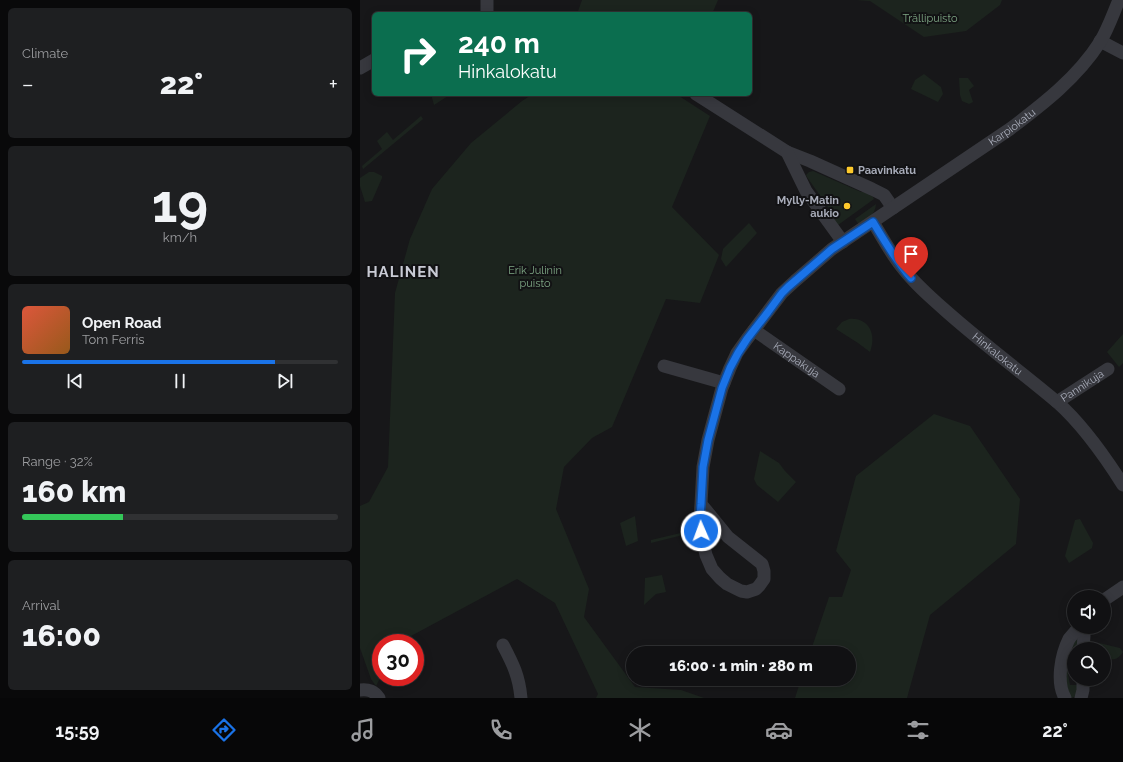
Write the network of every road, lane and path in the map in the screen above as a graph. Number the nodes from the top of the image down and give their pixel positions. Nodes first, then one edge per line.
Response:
1 (487, 0) edge
2 (1119, 0) edge
3 (487, 12) edge
4 (1100, 41) junction
5 (1123, 53) edge
6 (372, 61) edge
7 (360, 68) edge
8 (699, 96) edge
9 (787, 152) junction
10 (810, 161) junction
11 (798, 174) junction
12 (893, 208) junction
13 (873, 222) junction
14 (843, 242) junction
15 (754, 330) junction
16 (664, 366) dead end
17 (1108, 369) dead end
18 (724, 383) junction
19 (839, 389) dead end
20 (1057, 402) junction
21 (1123, 484) edge
22 (701, 504) junction
23 (1123, 587) edge
24 (1111, 595) edge
25 (1075, 634) edge
26 (503, 644) dead end
27 (1083, 686) edge
28 (520, 698) edge
29 (1065, 698) edge
30 (1081, 698) edge

1 - 3 street
2 - 4 street, Karpiokatu
4 - 5 street
4 - 12 street, Karpiokatu
6 - 7 street
8 - 9 street
9 - 10 street
9 - 11 street
10 - 11 street
10 - 12 street
11 - 14 street
12 - 13 street, Karpiokatu
13 - 14 street, Karpiokatu
13 - 20 street, Hinkalokatu
14 - 15 street, Karpiokatu
15 - 18 street, Karpiokatu
15 - 19 street, Kappakuja
16 - 18 street
17 - 20 street, Pannikuja
18 - 22 street, Karpiokatu
20 - 21 street, Hinkalokatu
22 - 22 street, Karpiokatu
23 - 24 street
25 - 29 street
26 - 28 street
27 - 30 street

